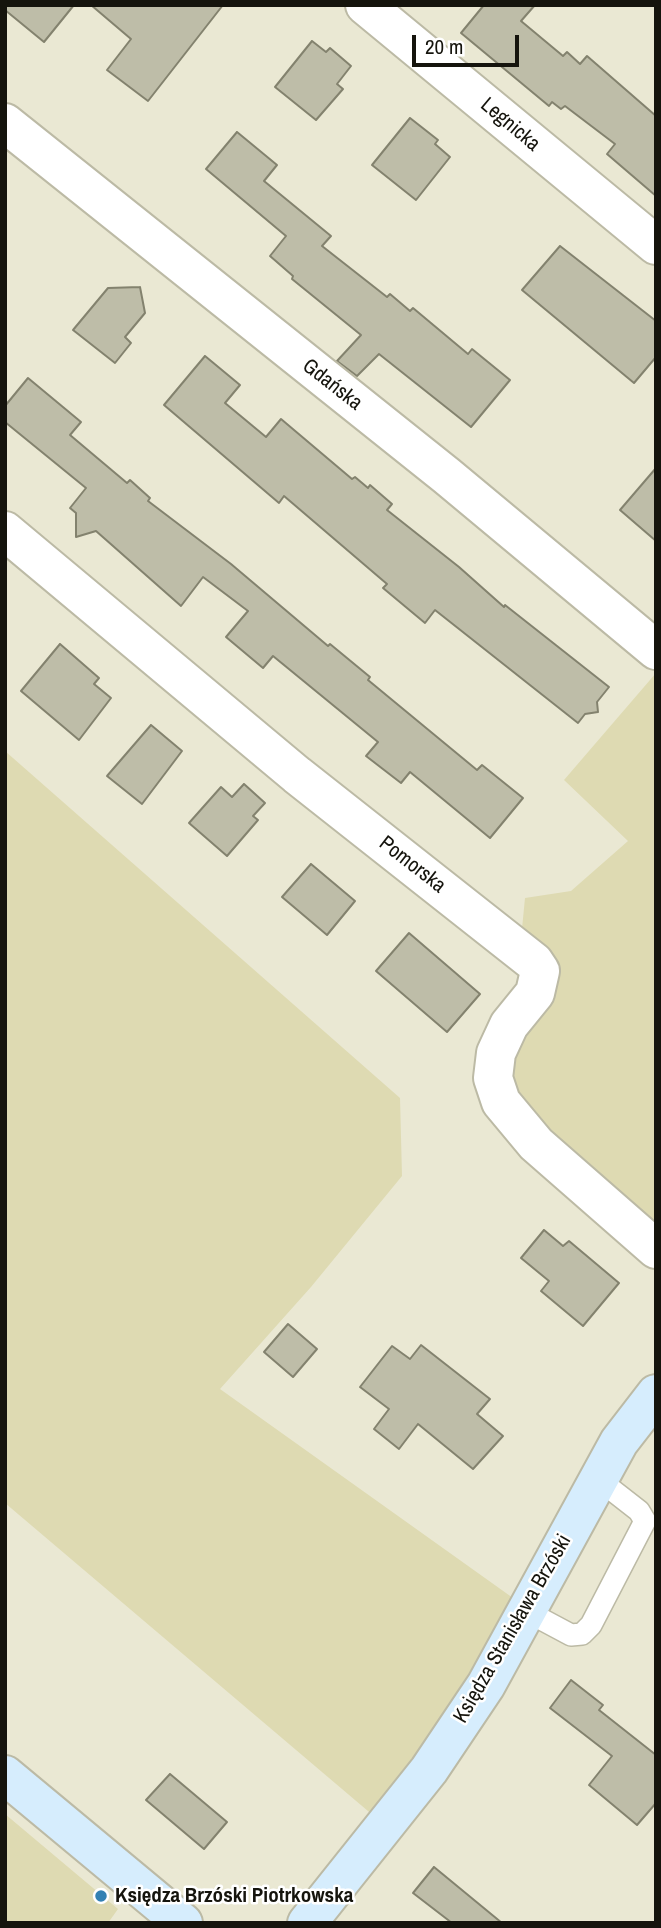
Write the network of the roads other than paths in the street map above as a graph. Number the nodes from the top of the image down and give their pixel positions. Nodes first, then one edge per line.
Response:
1 (365, 5) edge
2 (5, 122) edge
3 (656, 245) edge
4 (5, 531) edge
5 (656, 650) edge
6 (656, 1249) edge
7 (656, 1394) edge
8 (598, 1479) junction
9 (526, 1611) junction
10 (5, 1776) edge
11 (183, 1923) edge
12 (307, 1923) edge

1 - 3 street, Legnicka
2 - 5 street, Gdańska
4 - 6 street, Pomorska
7 - 8 street, Księdza Stanisława Brzóski
8 - 9 street, Księdza Stanisława Brzóski
8 - 9 lane
9 - 12 street, Księdza Stanisława Brzóski
10 - 11 street

